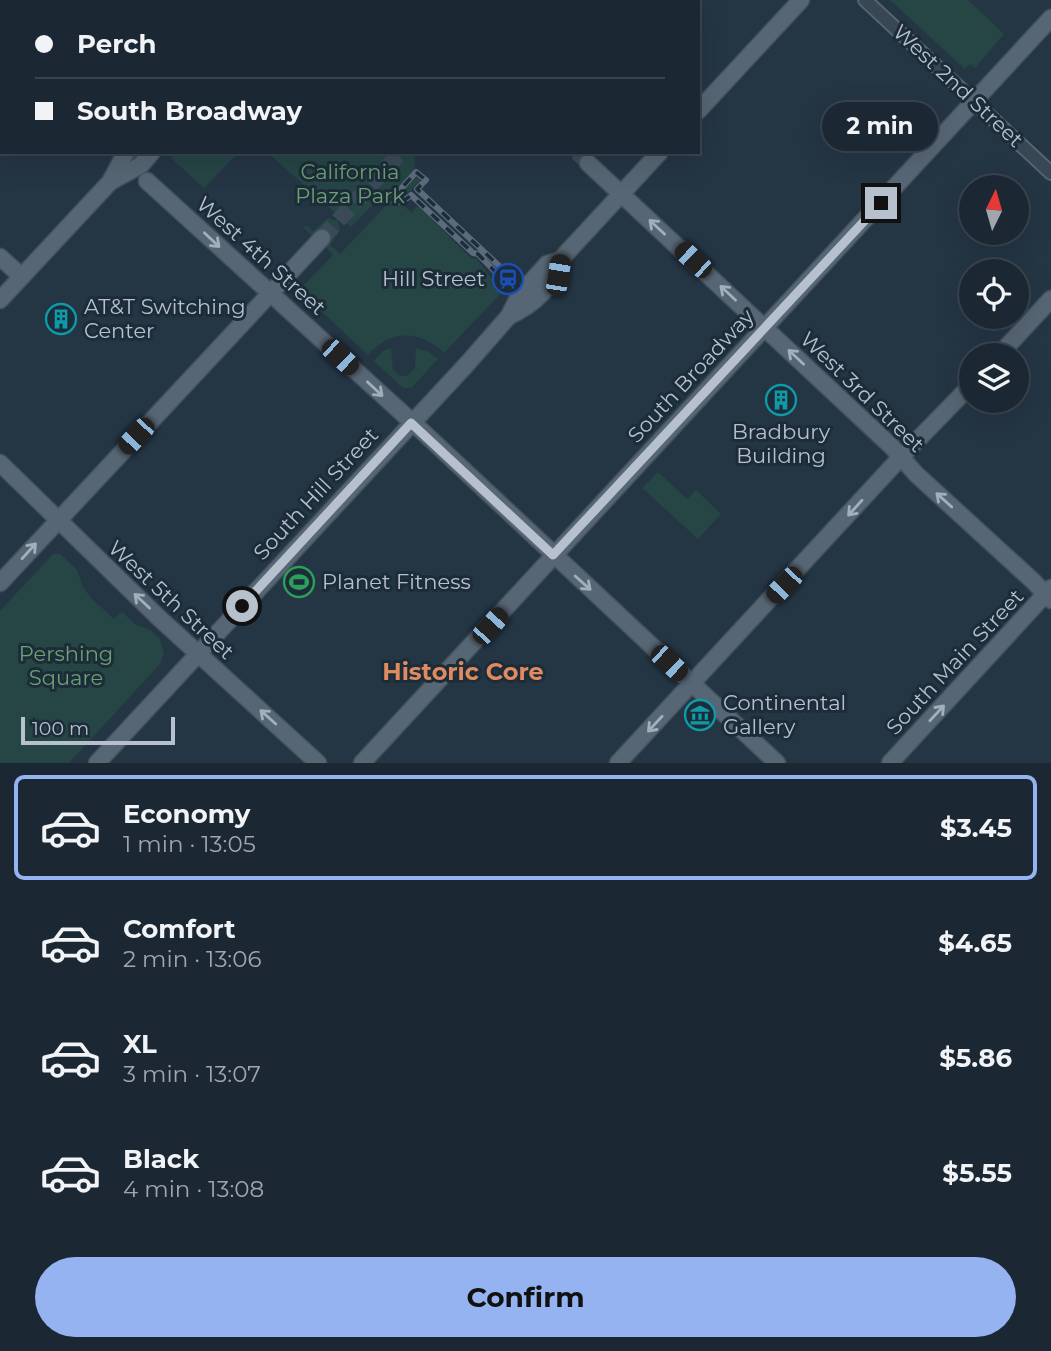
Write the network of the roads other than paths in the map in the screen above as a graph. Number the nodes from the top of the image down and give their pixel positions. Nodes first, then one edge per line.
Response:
1 (801, 0) edge
2 (865, 0) edge
3 (1051, 18) edge
4 (975, 100) junction
5 (700, 109) edge
6 (125, 154) tunnel mouth
7 (150, 154) edge
8 (658, 154) edge
9 (588, 163) tunnel mouth
10 (1051, 173) edge
11 (147, 181) dead end
12 (110, 182) junction
13 (622, 194) junction
14 (322, 238) tunnel mouth
15 (0, 257) edge
16 (21, 276) junction
17 (271, 293) junction
18 (1051, 299) edge
19 (0, 300) edge
20 (764, 327) junction
21 (1010, 343) edge
22 (959, 397) edge
23 (411, 423) junction
24 (901, 457) junction
25 (0, 463) edge
26 (58, 520) junction
27 (553, 555) junction
28 (0, 583) edge
29 (1049, 594) edge
30 (198, 653) junction
31 (691, 683) junction
32 (97, 763) edge
33 (318, 763) edge
34 (362, 763) edge
35 (618, 763) edge
36 (777, 763) edge
37 (890, 763) edge

1 - 5 main road
2 - 4 street, West 2nd Street
3 - 4 main road, South Broadway
4 - 10 street, West 2nd Street
4 - 20 main road, South Broadway
6 - 12 main road
7 - 12 main road
8 - 13 main road, South Hill Street
9 - 13 main road, West 3rd Street
11 -> 17 main road, West 4th Street
12 - 16 main road
20 -> 13 main road, West 3rd Street
13 - 23 main road, South Hill Street
14 - 17 main road
15 - 16 main road
16 - 19 main road
17 -> 23 main road, West 4th Street
17 - 26 main road
18 - 21 main road
24 -> 20 main road, West 3rd Street
20 - 27 main road, South Broadway
22 - 24 main road
23 - 27 main road, West 4th Street
23 - 30 main road, South Hill Street
29 -> 24 main road, West 3rd Street
24 -> 31 main road
25 - 26 main road, West 5th Street
28 -> 26 main road
30 -> 26 main road, West 5th Street
27 -> 31 main road, West 4th Street
27 - 34 main road, South Broadway
37 -> 29 main road, South Main Street
30 - 32 main road, South Hill Street
33 -> 30 main road, West 5th Street
31 -> 35 main road
31 - 36 main road, West 4th Street

